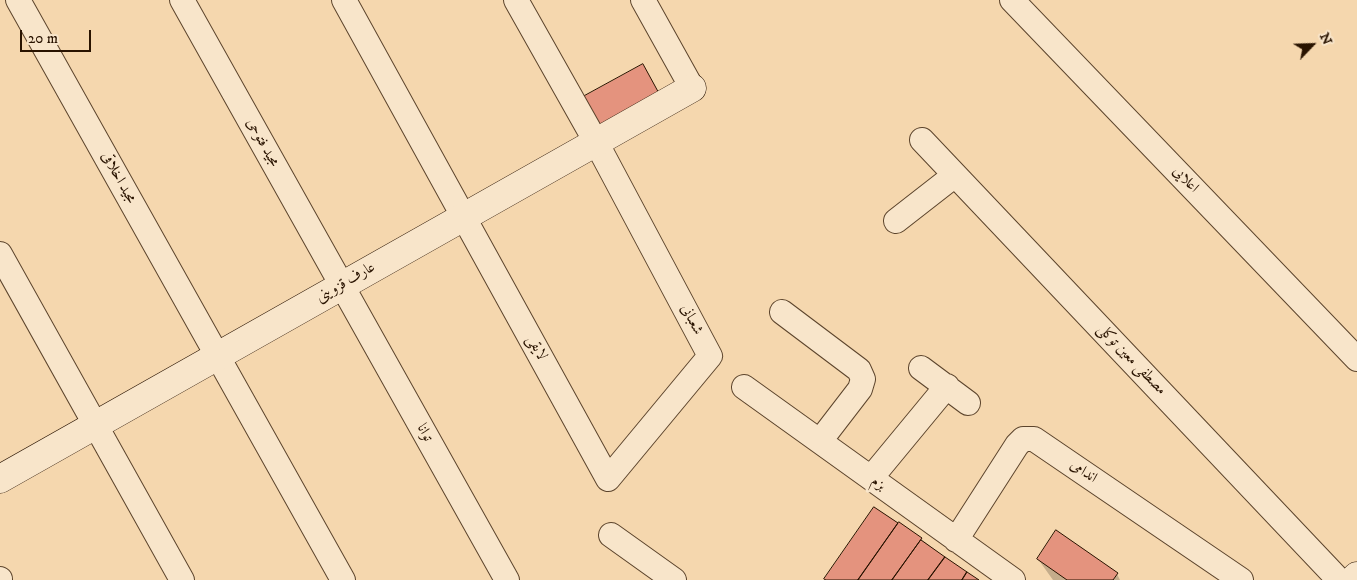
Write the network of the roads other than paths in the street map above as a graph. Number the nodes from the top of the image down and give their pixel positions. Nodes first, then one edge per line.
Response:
1 (18, 0) edge
2 (182, 0) edge
3 (344, 0) edge
4 (516, 0) edge
5 (642, 0) edge
6 (1012, 0) edge
7 (692, 88) joint
8 (922, 140) dead end
9 (596, 142) junction
10 (954, 174) junction
11 (464, 217) junction
12 (896, 221) dead end
13 (0, 254) edge
14 (341, 286) junction
15 (782, 312) dead end
16 (218, 356) junction
17 (1357, 359) edge
18 (921, 368) dead end
19 (947, 386) junction
20 (744, 387) dead end
21 (968, 403) dead end
22 (96, 425) junction
23 (820, 442) junction
24 (870, 478) junction
25 (0, 479) edge
26 (608, 479) joint
27 (611, 535) dead end
28 (956, 540) junction
29 (1357, 576) edge
30 (182, 580) edge
31 (343, 580) edge
32 (507, 580) edge
33 (674, 580) edge
34 (1013, 580) edge
35 (1241, 580) edge
36 (1339, 580) edge
37 (1353, 580) edge

1 - 16 street, مجید اخلاقی
2 - 14 street, مجید فتوحی
3 - 11 street, لایقی
4 - 9 street
5 - 7 street
6 - 17 street, اعلایی
7 - 9 street, عارف قزوینی
8 - 10 street, مصطفی معین توکلی
9 - 11 street, عارف قزوینی
9 - 26 street, شعبانی
10 - 12 street
10 - 36 street, مصطفی معین توکلی
11 - 14 street, عارف قزوینی
11 - 26 street, لایقی
13 - 22 street
14 - 16 street, عارف قزوینی
14 - 32 street, توانا
15 - 23 street
16 - 22 street, عارف قزوینی
16 - 31 street, مجید اخلاقی
18 - 19 street
19 - 21 street
19 - 24 street
20 - 23 street, بزم
22 - 25 street, عارف قزوینی
22 - 30 street
23 - 24 street, بزم
24 - 28 street, بزم
27 - 33 street
28 - 34 street, بزم
28 - 35 street, اندامی
29 - 37 street

